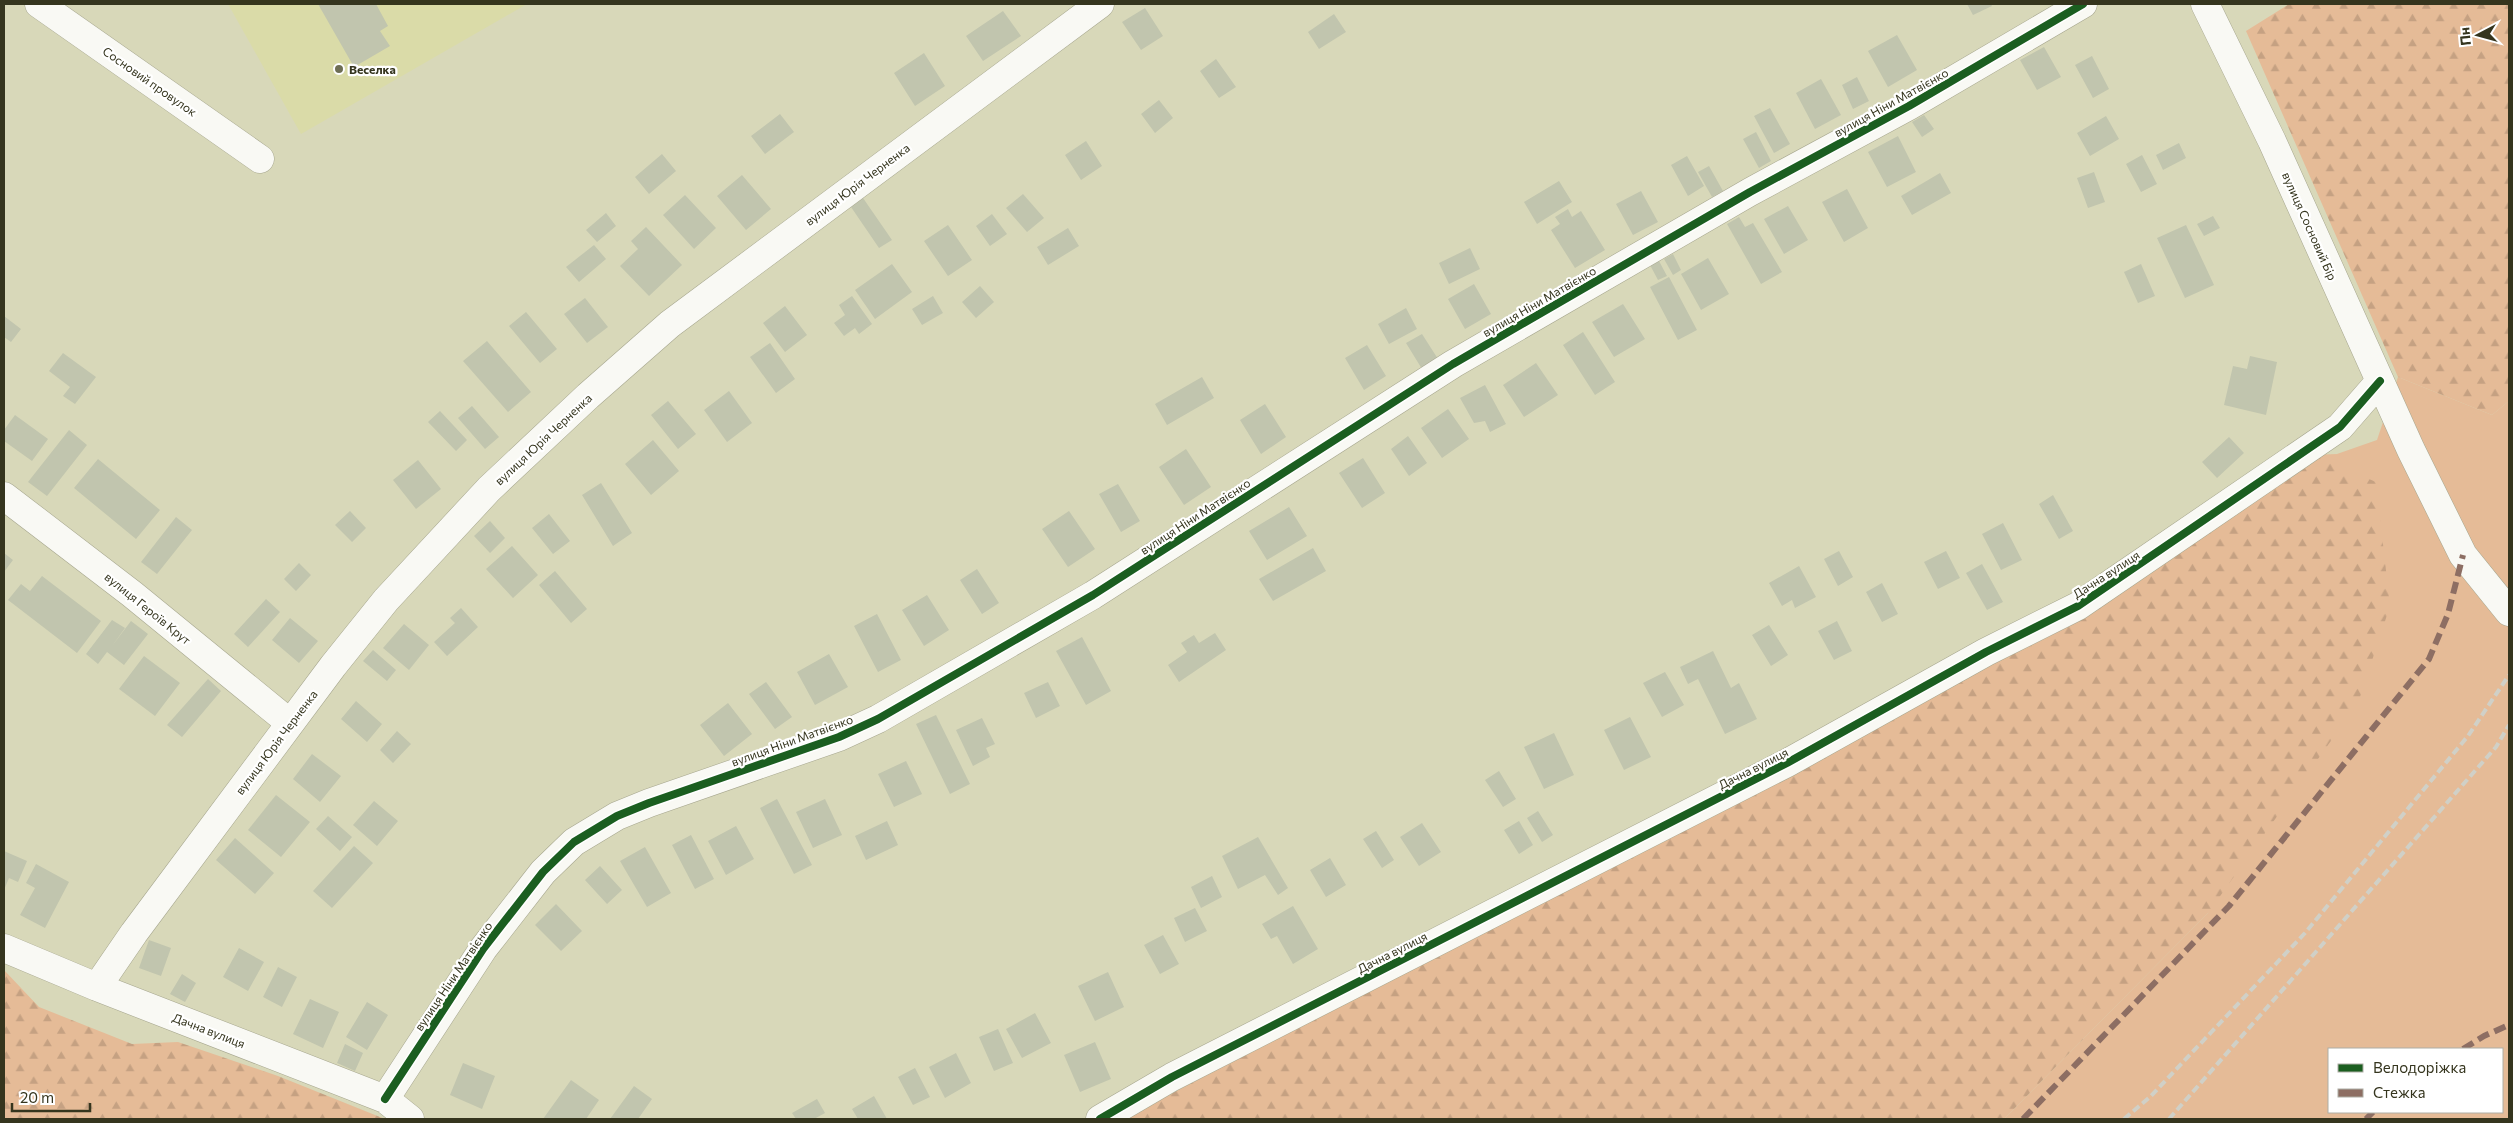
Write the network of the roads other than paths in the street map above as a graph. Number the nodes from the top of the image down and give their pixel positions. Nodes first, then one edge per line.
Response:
1 (39, 4) edge
2 (1100, 4) edge
3 (2083, 4) edge
4 (2205, 4) edge
5 (260, 159) dead end
6 (2380, 382) junction
7 (4, 496) edge
8 (2509, 612) edge
9 (290, 723) junction
10 (4, 948) edge
11 (97, 987) junction
12 (385, 1099) junction
13 (410, 1119) edge
14 (1100, 1119) edge

1 - 5 street, Сосновий провулок
2 - 9 street, вулиця Юрія Черненка
3 - 12 street, вулиця Ніни Матвієнко
4 - 6 street, вулиця Сосновий Бір
6 - 8 street, вулиця Сосновий Бір
6 - 14 street, Дачна вулиця
7 - 9 street, вулиця Героїв Крут
9 - 11 street, вулиця Юрія Черненка
10 - 11 street, Дачна вулиця
11 - 12 street, Дачна вулиця
12 - 13 street, Дачна вулиця

